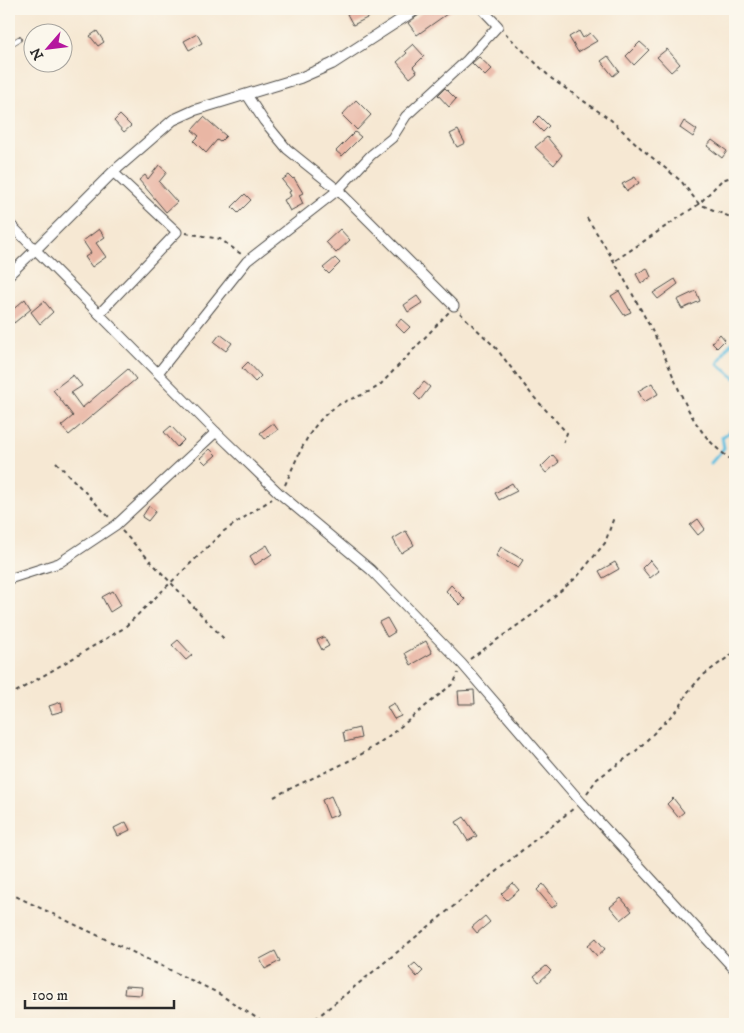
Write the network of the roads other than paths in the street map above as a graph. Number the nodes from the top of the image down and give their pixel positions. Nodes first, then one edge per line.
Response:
1 (417, 9) edge
2 (482, 9) edge
3 (19, 39) dead end
4 (9, 45) edge
5 (247, 94) junction
6 (113, 172) junction
7 (338, 190) junction
8 (9, 223) edge
9 (35, 250) junction
10 (9, 275) edge
11 (454, 306) road end
12 (99, 314) junction
13 (158, 373) junction
14 (216, 432) junction
15 (9, 579) edge
16 (735, 970) edge

1 - 5 street
2 - 7 street
3 - 4 lane
5 - 6 street
5 - 7 street
6 - 9 street
6 - 12 street
7 - 11 street
7 - 13 street
8 - 9 street
9 - 10 street
9 - 12 street
12 - 13 street
13 - 14 street
14 - 15 street
14 - 16 street

